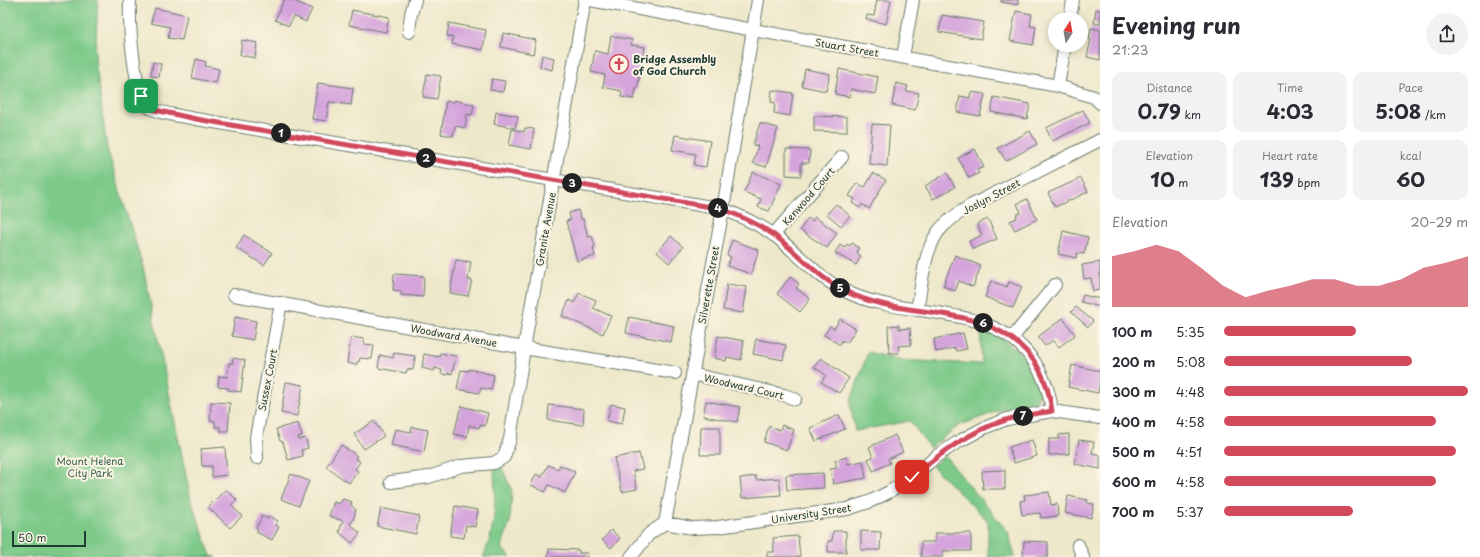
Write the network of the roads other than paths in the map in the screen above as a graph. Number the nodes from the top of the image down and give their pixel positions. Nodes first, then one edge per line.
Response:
1 (130, 0) edge
2 (416, 0) edge
3 (585, 0) edge
4 (590, 0) edge
5 (758, 0) edge
6 (913, 0) edge
7 (1073, 0) edge
8 (1071, 12) edge
9 (752, 30) junction
10 (409, 32) dead end
11 (1064, 52) edge
12 (903, 57) junction
13 (1058, 86) junction
14 (1100, 103) edge
15 (1100, 140) edge
16 (842, 157) dead end
17 (554, 180) junction
18 (722, 209) junction
19 (773, 235) junction
20 (1055, 285) dead end
21 (234, 295) dead end
22 (281, 303) junction
23 (917, 310) junction
24 (1012, 338) junction
25 (524, 348) junction
26 (675, 373) dead end
27 (692, 374) junction
28 (795, 399) dead end
29 (1052, 411) junction
30 (1100, 418) edge
31 (257, 458) dead end
32 (392, 482) dead end
33 (665, 523) junction
34 (1078, 545) dead end
35 (631, 557) edge
36 (1083, 557) edge

1 - 17 street
2 - 10 street
3 - 17 street, Granite Avenue
4 - 9 street, Stuart Street
5 - 9 street, Silverette Street
6 - 12 street
7 - 8 street
9 - 12 street, Stuart Street
9 - 18 street, Silverette Street
11 - 13 street
12 - 13 street, Stuart Street
13 - 14 street, Stuart Street
15 - 23 street, Joslyn Street
16 - 19 street, Kenwood Court
17 - 18 street
17 - 25 street, Granite Avenue
18 - 19 street
18 - 27 street, Silverette Street
19 - 23 street
20 - 24 street
21 - 22 street, Woodward Avenue
22 - 25 street, Woodward Avenue
22 - 31 street, Sussex Court
23 - 24 street
24 - 29 street
25 - 26 street, Woodward Avenue
25 - 32 street, Granite Avenue
27 - 28 street, Woodward Court
27 - 33 street, Silverette Street
29 - 30 street, University Street
29 - 33 street, University Street
33 - 35 street
34 - 36 street

